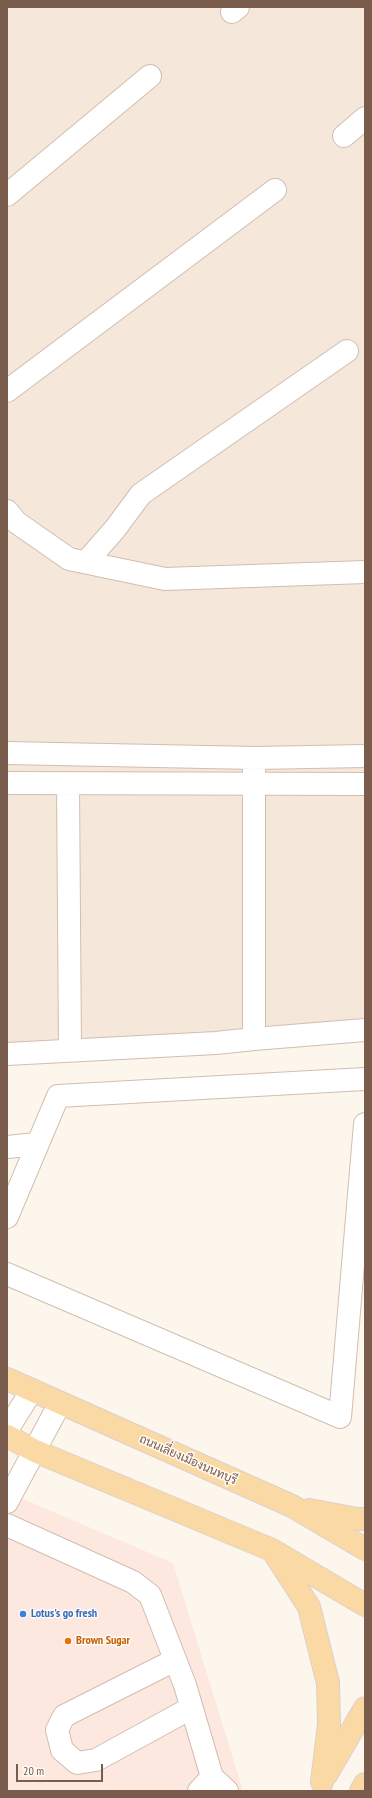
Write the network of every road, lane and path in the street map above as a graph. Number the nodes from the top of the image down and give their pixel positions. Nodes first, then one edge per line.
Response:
1 (150, 76) dead end
2 (365, 118) edge
3 (344, 136) dead end
4 (275, 190) dead end
5 (7, 194) edge
6 (347, 351) dead end
7 (7, 391) edge
8 (7, 511) edge
9 (86, 562) junction
10 (365, 572) edge
11 (7, 753) edge
12 (365, 756) edge
13 (255, 758) junction
14 (7, 783) edge
15 (68, 784) junction
16 (253, 784) junction
17 (365, 784) edge
18 (365, 1030) edge
19 (254, 1039) junction
20 (70, 1050) junction
21 (7, 1054) edge
22 (365, 1079) edge
23 (365, 1124) edge
24 (38, 1144) junction
25 (7, 1147) edge
26 (7, 1217) edge
27 (7, 1274) edge
28 (7, 1378) edge
29 (32, 1390) junction
30 (60, 1403) junction
31 (7, 1430) edge
32 (7, 1436) edge
33 (35, 1451) junction
34 (7, 1502) edge
35 (292, 1506) junction
36 (365, 1519) edge
37 (7, 1525) edge
38 (365, 1549) edge
39 (272, 1550) junction
40 (365, 1605) edge
41 (175, 1660) junction
42 (191, 1708) junction
43 (365, 1708) edge
44 (365, 1784) edge
45 (213, 1786) edge
46 (319, 1787) edge
47 (361, 1791) edge

1 - 5 street
2 - 3 street
4 - 7 street
6 - 9 street
8 - 9 street
9 - 10 street
11 - 13 street
12 - 13 street
13 - 16 street
14 - 15 street
15 - 16 street
15 - 20 street
16 - 17 street
16 - 19 street
18 - 19 street
19 - 20 street
20 - 21 street
22 - 24 street
23 - 27 street
24 - 25 street
24 - 26 street
28 - 29 main road, ถนนเลี่ยงเมืองนนทบุรี
29 - 30 main road, ถนนเลี่ยงเมืองนนทบุรี
29 - 31 street
30 - 33 street
30 - 35 main road, ถนนเลี่ยงเมืองนนทบุรี
32 - 33 main road
33 - 34 street
33 - 39 main road
35 - 36 main road
35 - 38 main road, ถนนเลี่ยงเมืองนนทบุรี
37 - 41 street
39 - 40 main road
39 - 46 main road
41 - 42 street
41 - 42 street
42 - 45 street
43 - 46 main road
44 - 47 main road

